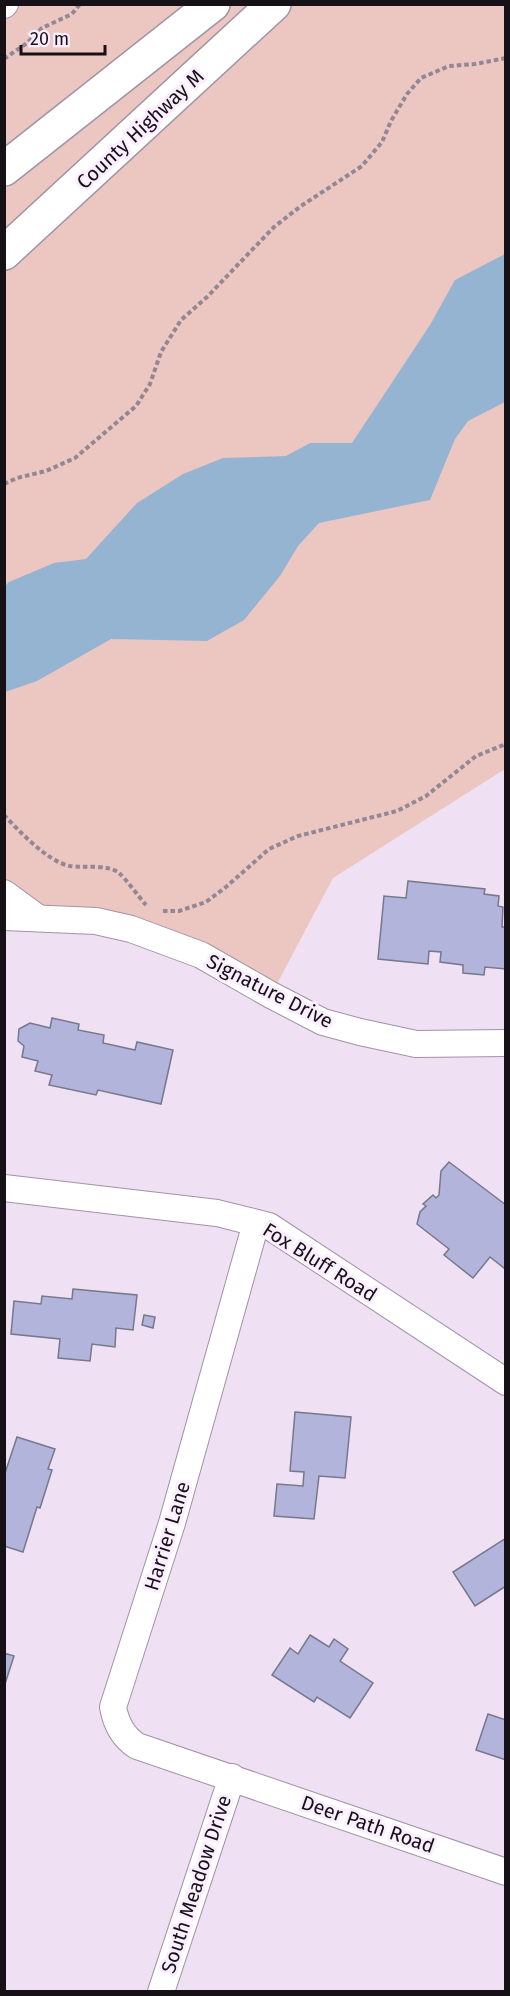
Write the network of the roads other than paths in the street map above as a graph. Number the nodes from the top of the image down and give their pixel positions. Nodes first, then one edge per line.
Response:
1 (213, 4) edge
2 (274, 4) edge
3 (4, 169) edge
4 (4, 253) edge
5 (4, 893) edge
6 (4, 917) edge
7 (38, 918) junction
8 (506, 1043) edge
9 (4, 1188) edge
10 (256, 1222) junction
11 (506, 1382) edge
12 (231, 1777) junction
13 (506, 1872) edge
14 (161, 1992) edge

1 - 3 main road
2 - 4 main road, County Highway M
5 - 7 street
6 - 7 street, Signature Drive
7 - 8 street, Signature Drive
9 - 10 street, Fox Bluff Road
10 - 11 street, Fox Bluff Road
10 - 12 street, Harrier Lane
12 - 13 street, Deer Path Road
12 - 14 street, South Meadow Drive

